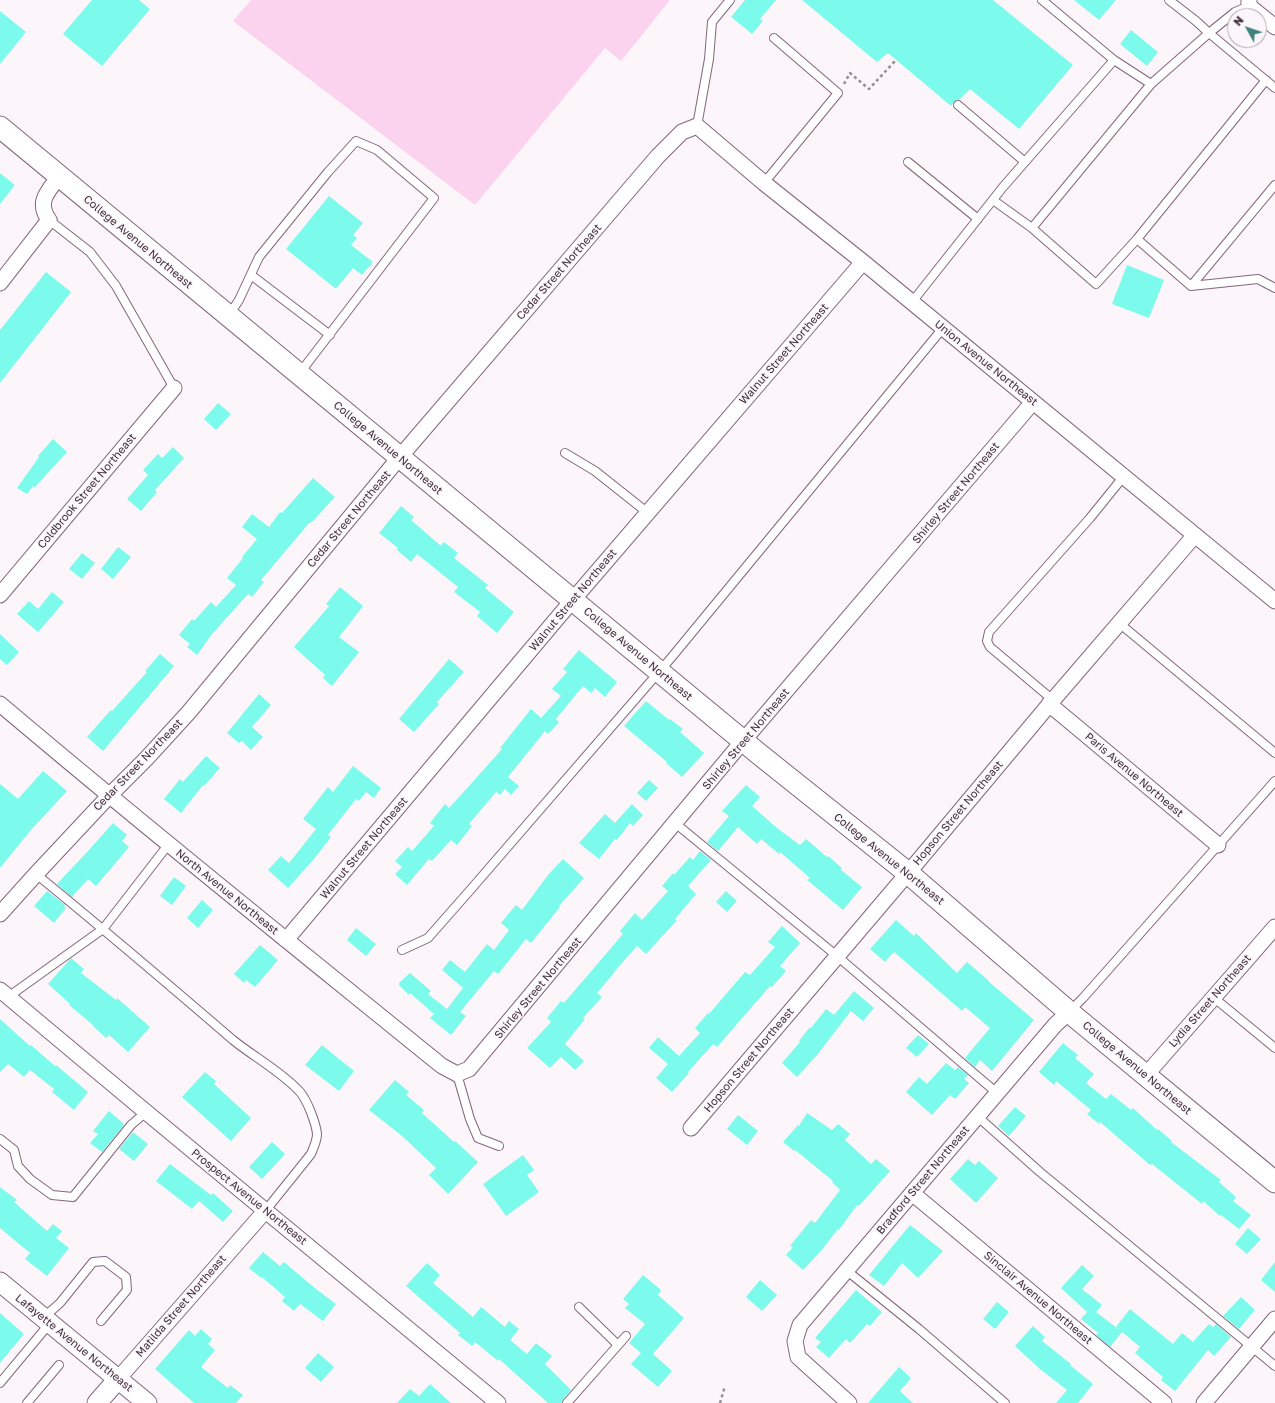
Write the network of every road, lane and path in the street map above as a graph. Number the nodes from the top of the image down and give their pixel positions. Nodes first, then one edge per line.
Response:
1 (730, 0) edge
2 (1042, 0) edge
3 (1169, 0) edge
4 (1249, 3) edge
5 (1275, 27) edge
6 (1209, 33) junction
7 (774, 38) dead end
8 (896, 60) dead end
9 (1114, 60) junction
10 (1266, 80) junction
11 (1151, 84) junction
12 (1275, 88) edge
13 (838, 93) junction
14 (958, 105) dead end
15 (697, 126) junction
16 (0, 127) edge
17 (908, 162) dead end
18 (1025, 162) junction
19 (60, 177) junction
20 (764, 183) junction
21 (1275, 185) edge
22 (993, 200) junction
23 (978, 219) junction
24 (49, 220) junction
25 (1032, 228) junction
26 (1138, 239) junction
27 (863, 262) junction
28 (251, 275) junction
29 (0, 283) edge
30 (1191, 286) junction
31 (1275, 288) edge
32 (912, 302) junction
33 (228, 316) junction
34 (944, 328) junction
35 (330, 334) junction
36 (298, 374) junction
37 (174, 388) joint
38 (1033, 402) junction
39 (565, 453) dead end
40 (399, 458) junction
41 (1124, 476) junction
42 (648, 513) junction
43 (1195, 535) junction
44 (0, 595) edge
45 (573, 600) junction
46 (1275, 600) edge
47 (1119, 623) junction
48 (659, 672) junction
49 (1051, 702) junction
50 (0, 704) edge
51 (743, 741) junction
52 (1275, 753) edge
53 (1275, 780) edge
54 (109, 796) junction
55 (675, 823) junction
56 (168, 845) junction
57 (1218, 845) junction
58 (908, 873) junction
59 (36, 874) junction
60 (0, 914) edge
61 (1275, 927) edge
62 (103, 929) junction
63 (286, 940) junction
64 (402, 950) dead end
65 (837, 956) junction
66 (4, 993) edge
67 (1213, 997) junction
68 (1069, 1012) junction
69 (1275, 1048) edge
70 (457, 1074) junction
71 (1146, 1075) junction
72 (997, 1093) junction
73 (146, 1112) junction
74 (977, 1116) junction
75 (691, 1128) dead end
76 (0, 1139) edge
77 (499, 1146) dead end
78 (1275, 1182) edge
79 (912, 1193) junction
80 (266, 1210) junction
81 (846, 1270) junction
82 (0, 1282) edge
83 (579, 1307) dead end
84 (1275, 1319) edge
85 (47, 1320) junction
86 (101, 1321) dead end
87 (626, 1336) dead end
88 (618, 1345) junction
89 (1251, 1347) junction
90 (59, 1365) dead end
91 (1275, 1366) edge
92 (118, 1379) junction
93 (0, 1383) edge
94 (725, 1386) dead end
95 (27, 1403) edge
96 (97, 1403) edge
97 (147, 1403) edge
98 (498, 1403) edge
99 (567, 1403) edge
100 (720, 1403) edge
101 (849, 1403) edge
102 (1005, 1403) edge
103 (1164, 1403) edge
104 (1204, 1403) edge

1 - 15 lane
2 - 9 lane
3 - 6 lane
4 - 5 street
4 - 6 lane
6 - 10 lane
6 - 11 lane
7 - 13 lane
8 - 13 path
9 - 11 lane
9 - 18 lane
10 - 12 lane
10 - 26 lane
11 - 25 lane
13 - 20 lane
14 - 18 lane
15 - 20 street, Union Avenue Northeast
15 - 40 street, Cedar Street Northeast
16 - 19 main road, College Avenue Northeast
17 - 23 lane
18 - 22 lane
19 - 24 street
19 - 33 main road, College Avenue Northeast
20 - 27 street, Union Avenue Northeast
21 - 30 lane
22 - 23 lane
22 - 25 lane
23 - 32 lane
24 - 29 street
24 - 37 lane
25 - 26 lane
26 - 30 lane
27 - 32 street, Union Avenue Northeast
27 - 42 street, Walnut Street Northeast
28 - 33 lane
28 - 35 lane
28 - 35 lane
30 - 31 lane
32 - 34 street, Union Avenue Northeast
33 - 36 main road, College Avenue Northeast
34 - 38 street, Union Avenue Northeast
34 - 48 lane
35 - 36 lane
36 - 40 main road, College Avenue Northeast
37 - 44 street, Coldbrook Street Northeast
38 - 41 street, Union Avenue Northeast
38 - 51 street, Shirley Street Northeast
39 - 42 lane
40 - 45 main road, College Avenue Northeast
40 - 54 street, Cedar Street Northeast
41 - 43 street, Union Avenue Northeast
41 - 49 lane
42 - 45 street, Walnut Street Northeast
43 - 46 street, Union Avenue Northeast
43 - 47 street, Hopson Street Northeast
45 - 48 main road, College Avenue Northeast
45 - 63 street, Walnut Street Northeast
47 - 49 street, Hopson Street Northeast
47 - 52 lane
48 - 51 main road, College Avenue Northeast
48 - 64 lane
49 - 57 street, Paris Avenue Northeast
49 - 58 street, Hopson Street Northeast
50 - 54 street, North Avenue Northeast
51 - 55 street, Shirley Street Northeast
51 - 58 main road, College Avenue Northeast
53 - 57 lane
54 - 56 street, North Avenue Northeast
54 - 59 street, Cedar Street Northeast
55 - 65 lane
55 - 70 street, Shirley Street Northeast
56 - 62 lane
56 - 63 street, North Avenue Northeast
57 - 68 lane
58 - 65 street, Hopson Street Northeast
58 - 68 main road, College Avenue Northeast
59 - 60 street, Cedar Street Northeast
59 - 62 lane
61 - 67 street, Lydia Street Northeast
62 - 66 lane
62 - 80 lane
63 - 70 street, North Avenue Northeast
65 - 72 lane
65 - 75 street, Hopson Street Northeast
66 - 73 street, Prospect Avenue Northeast
67 - 69 lane
67 - 71 street, Lydia Street Northeast
68 - 71 main road, College Avenue Northeast
68 - 72 street, Bradford Street Northeast
70 - 77 lane
71 - 78 main road, College Avenue Northeast
72 - 74 street, Bradford Street Northeast
73 - 76 lane
73 - 80 street, Prospect Avenue Northeast
74 - 79 street, Bradford Street Northeast
74 - 89 lane
79 - 81 street, Bradford Street Northeast
79 - 103 street, Sinclair Avenue Northeast
80 - 92 street, Matilda Street Northeast
80 - 98 street, Prospect Avenue Northeast
81 - 101 street, Bradford Street Northeast
81 - 102 lane
82 - 85 street, Lafayette Avenue Northeast
83 - 88 lane
84 - 89 street
85 - 86 lane
85 - 92 street, Lafayette Avenue Northeast
85 - 93 lane
87 - 88 lane
88 - 99 lane
89 - 91 lane
89 - 104 street
90 - 95 lane
92 - 96 street, Matilda Street Northeast
92 - 97 street, Lafayette Avenue Northeast
94 - 100 path

